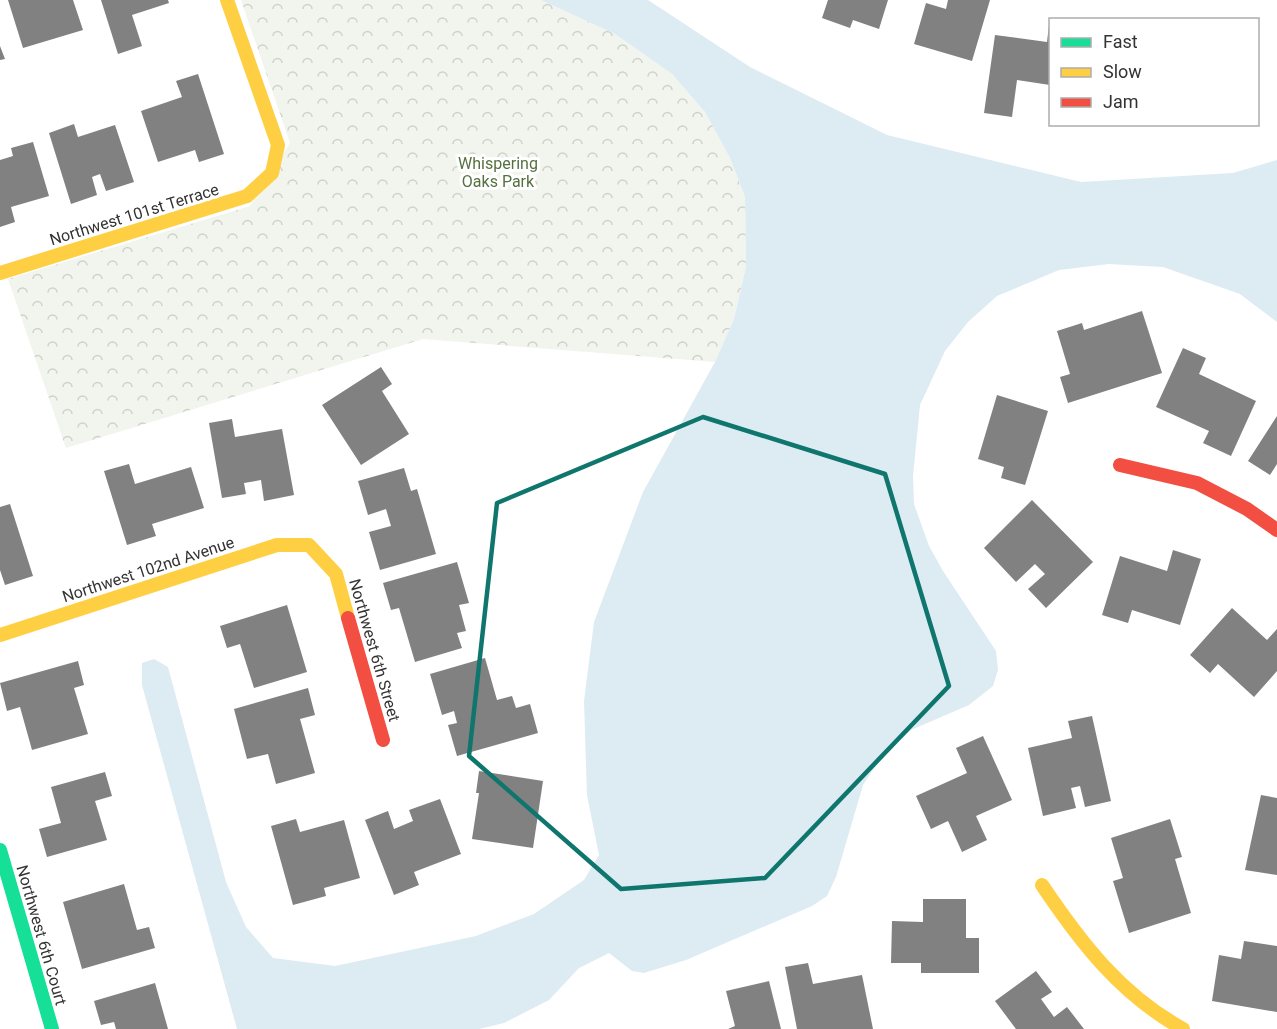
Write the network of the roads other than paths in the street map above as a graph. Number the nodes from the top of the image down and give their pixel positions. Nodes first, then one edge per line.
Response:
1 (227, 0) edge
2 (0, 273) edge
3 (1120, 465) dead end
4 (1277, 530) edge
5 (309, 545) joint
6 (0, 635) edge
7 (383, 740) dead end
8 (0, 850) edge
9 (1042, 885) dead end
10 (52, 1029) edge
11 (1183, 1029) edge

1 - 2 street, Northwest 101st Terrace
3 - 4 street
5 - 6 street, Northwest 102nd Avenue
5 - 7 street, Northwest 6th Street
8 - 10 street, Northwest 6th Court
9 - 11 street

